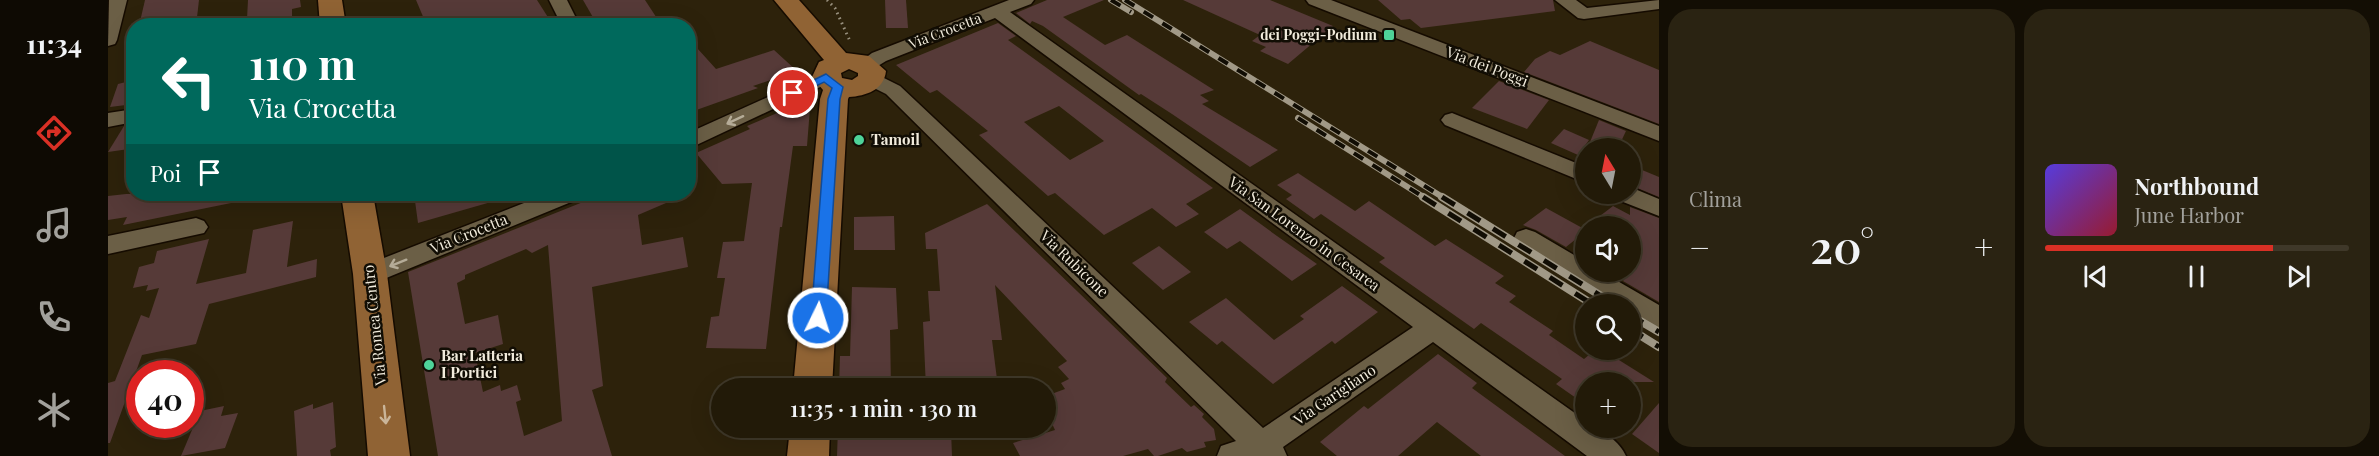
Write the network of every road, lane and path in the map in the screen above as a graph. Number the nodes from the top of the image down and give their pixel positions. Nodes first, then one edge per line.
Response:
1 (118, 0) edge
2 (330, 0) edge
3 (558, 0) edge
4 (786, 0) edge
5 (827, 0) edge
6 (1025, 0) edge
7 (1315, 0) edge
8 (1564, 0) edge
9 (1659, 4) edge
10 (997, 12) junction
11 (332, 18) edge
12 (567, 18) edge
13 (108, 40) edge
14 (849, 69) junction
15 (126, 117) edge
16 (108, 120) edge
17 (1452, 120) dead end
18 (1659, 134) edge
19 (696, 138) edge
20 (1575, 171) edge
21 (1641, 200) edge
22 (358, 201) edge
23 (551, 201) edge
24 (1659, 208) edge
25 (196, 227) dead end
26 (1526, 238) dead end
27 (108, 245) edge
28 (370, 274) junction
29 (1659, 318) edge
30 (1434, 327) junction
31 (814, 378) edge
32 (809, 438) edge
33 (1266, 451) edge
34 (389, 456) edge
35 (808, 456) edge
36 (1232, 456) edge
37 (1611, 456) edge

1 - 13 street
2 - 11 street
3 - 12 street
4 - 14 street, Via Rubicone
5 - 14 path
6 - 10 street, Via Crocetta
7 - 18 street, Via dei Poggi
8 - 9 street
10 - 14 street, Via Crocetta
10 - 30 street, Via San Lorenzo in Cesarea
14 -> 19 street, Via Crocetta
14 - 31 street
14 - 33 street, Via Rubicone
15 - 16 street
17 - 20 street
21 - 24 street
22 - 28 street, Via Romea Centro
23 -> 28 street, Via Crocetta
25 - 27 street
26 - 29 street
28 -> 34 street, Via Romea Centro
30 - 33 street, Via Garigliano
30 - 37 street, Via San Lorenzo in Cesarea
32 - 35 street
33 - 36 street, Via Garigliano

